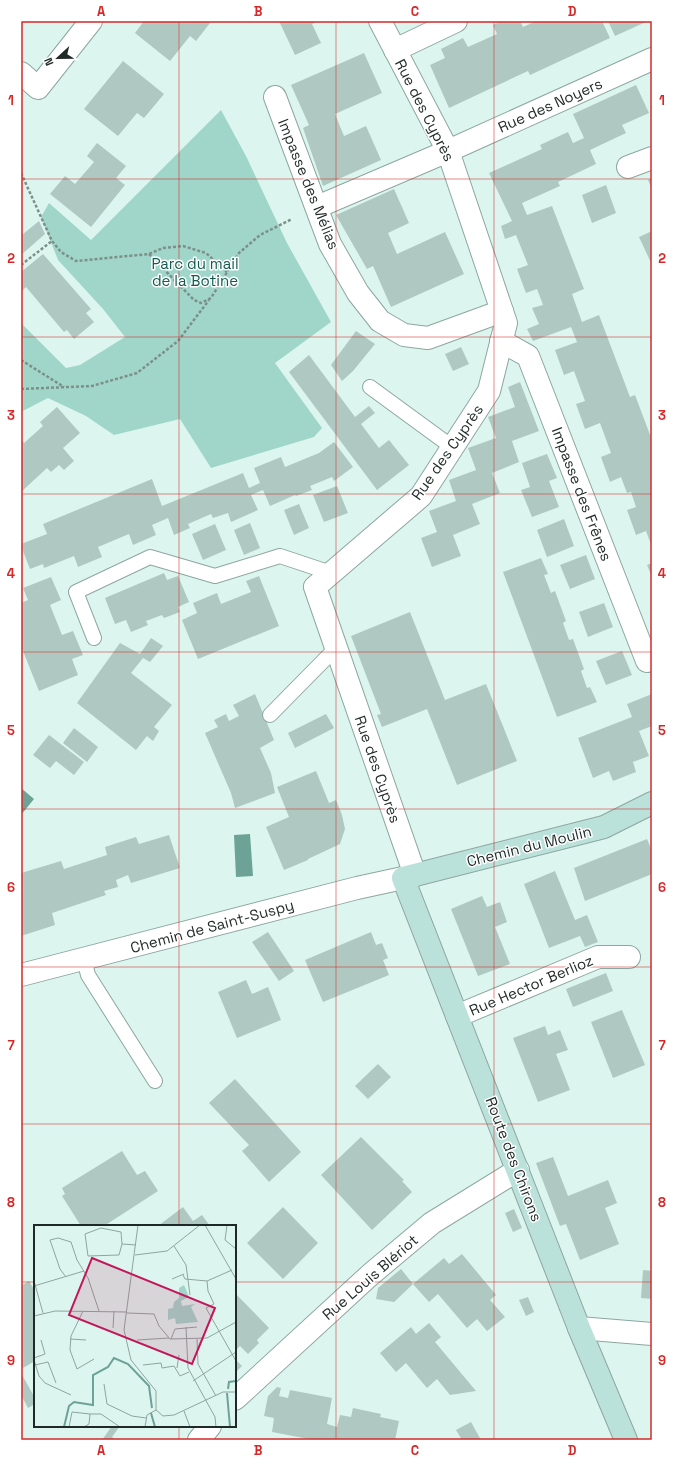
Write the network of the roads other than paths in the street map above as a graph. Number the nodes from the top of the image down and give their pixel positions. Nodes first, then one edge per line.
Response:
1 (91, 21) edge
2 (380, 21) edge
3 (456, 21) edge
4 (395, 50) junction
5 (652, 59) edge
6 (21, 73) edge
7 (275, 97) dead end
8 (448, 151) junction
9 (652, 158) edge
10 (628, 167) dead end
11 (317, 207) junction
12 (502, 311) junction
13 (502, 341) junction
14 (370, 387) dead end
15 (452, 447) junction
16 (332, 573) junction
17 (94, 638) dead end
18 (336, 648) junction
19 (647, 661) dead end
20 (270, 715) dead end
21 (652, 803) edge
22 (409, 877) junction
23 (629, 957) dead end
24 (84, 959) junction
25 (21, 975) edge
26 (457, 1016) junction
27 (155, 1081) dead end
28 (518, 1170) junction
29 (579, 1328) junction
30 (652, 1334) edge
31 (236, 1398) edge
32 (209, 1427) edge
33 (199, 1440) edge
34 (626, 1440) edge

1 - 6 street
2 - 4 street, Rue des Cyprès
3 - 4 street
4 - 8 street, Rue des Cyprès
5 - 8 street, Rue des Noyers
7 - 11 street, Impasse des Mélias
8 - 11 street, Rue des Noyers
8 - 12 street, Rue des Cyprès
9 - 10 street
11 - 12 street, Impasse des Mélias
12 - 13 street, Rue des Cyprès
13 - 15 street, Rue des Cyprès
13 - 19 street, Impasse des Frênes
14 - 15 lane
15 - 16 street, Rue des Cyprès
16 - 17 lane
16 - 18 street, Rue des Cyprès
18 - 20 lane
18 - 22 street, Rue des Cyprès
21 - 22 street, Chemin du Moulin
22 - 24 street, Chemin de Saint-Suspy
22 - 26 street, Route des Chirons
23 - 26 street, Rue Hector Berlioz
24 - 25 street, Chemin de Saint-Suspy
24 - 27 lane
26 - 28 street, Route des Chirons
28 - 29 street, Route des Chirons
28 - 31 street, Rue Louis Blériot
29 - 30 street
29 - 34 street, Route des Chirons
32 - 33 street

